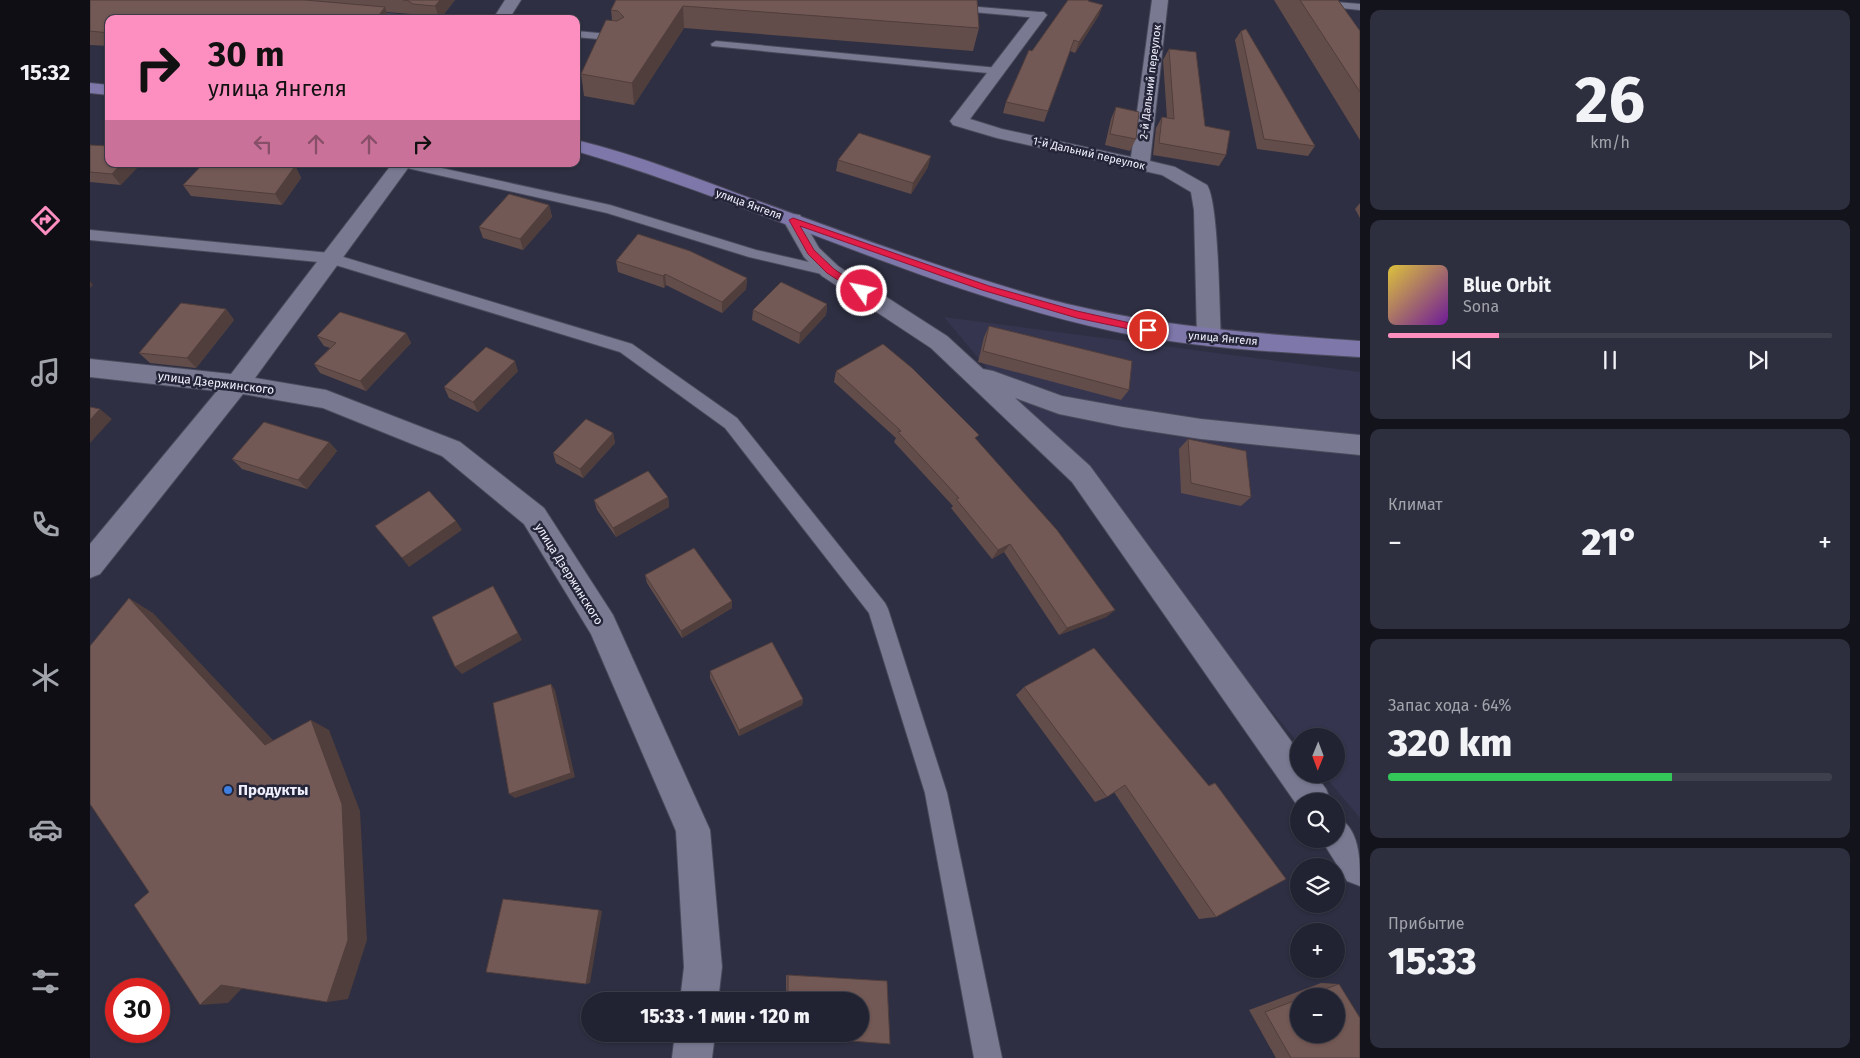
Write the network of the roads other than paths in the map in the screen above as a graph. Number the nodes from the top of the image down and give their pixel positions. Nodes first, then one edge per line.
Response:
1 (514, 0) edge
2 (1160, 0) edge
3 (1334, 3) edge
4 (943, 7) edge
5 (1360, 7) edge
6 (357, 14) edge
7 (368, 15) edge
8 (504, 15) edge
9 (1039, 15) joint
10 (1345, 20) edge
11 (580, 34) edge
12 (620, 38) edge
13 (716, 44) dead end
14 (998, 72) junction
15 (90, 88) edge
16 (105, 90) edge
17 (580, 146) edge
18 (1140, 164) junction
19 (400, 167) edge
20 (421, 167) edge
21 (793, 220) junction
22 (90, 235) edge
23 (330, 258) junction
24 (830, 271) junction
25 (1209, 338) junction
26 (1360, 349) edge
27 (90, 368) edge
28 (971, 372) junction
29 (237, 384) junction
30 (1360, 445) edge
31 (98, 543) edge
32 (90, 565) edge
33 (1308, 793) edge
34 (1345, 846) edge
35 (1360, 868) edge
36 (700, 992) edge
37 (694, 1042) edge
38 (692, 1058) edge
39 (988, 1058) edge

1 - 8 street
2 - 18 street, 2-й Дальний переулок
3 - 5 lane
3 - 10 lane
4 - 9 lane
6 - 7 lane
9 - 14 street, 1-й Дальний переулок
11 - 12 lane
13 - 14 lane
14 - 18 street, 1-й Дальний переулок
15 - 16 main road
17 - 21 main road, улица Янгеля
18 - 25 street, 1-й Дальний переулок
19 - 23 street
20 - 24 lane
21 - 24 street
21 - 25 main road, улица Янгеля
22 - 23 lane
23 - 29 street
23 - 39 lane
24 - 28 street
25 - 26 main road, улица Янгеля
27 - 29 street, улица Дзержинского
28 - 30 street
28 - 33 street
29 - 31 street
29 - 36 street, улица Дзержинского
31 - 32 street
34 - 35 street
37 - 38 street

